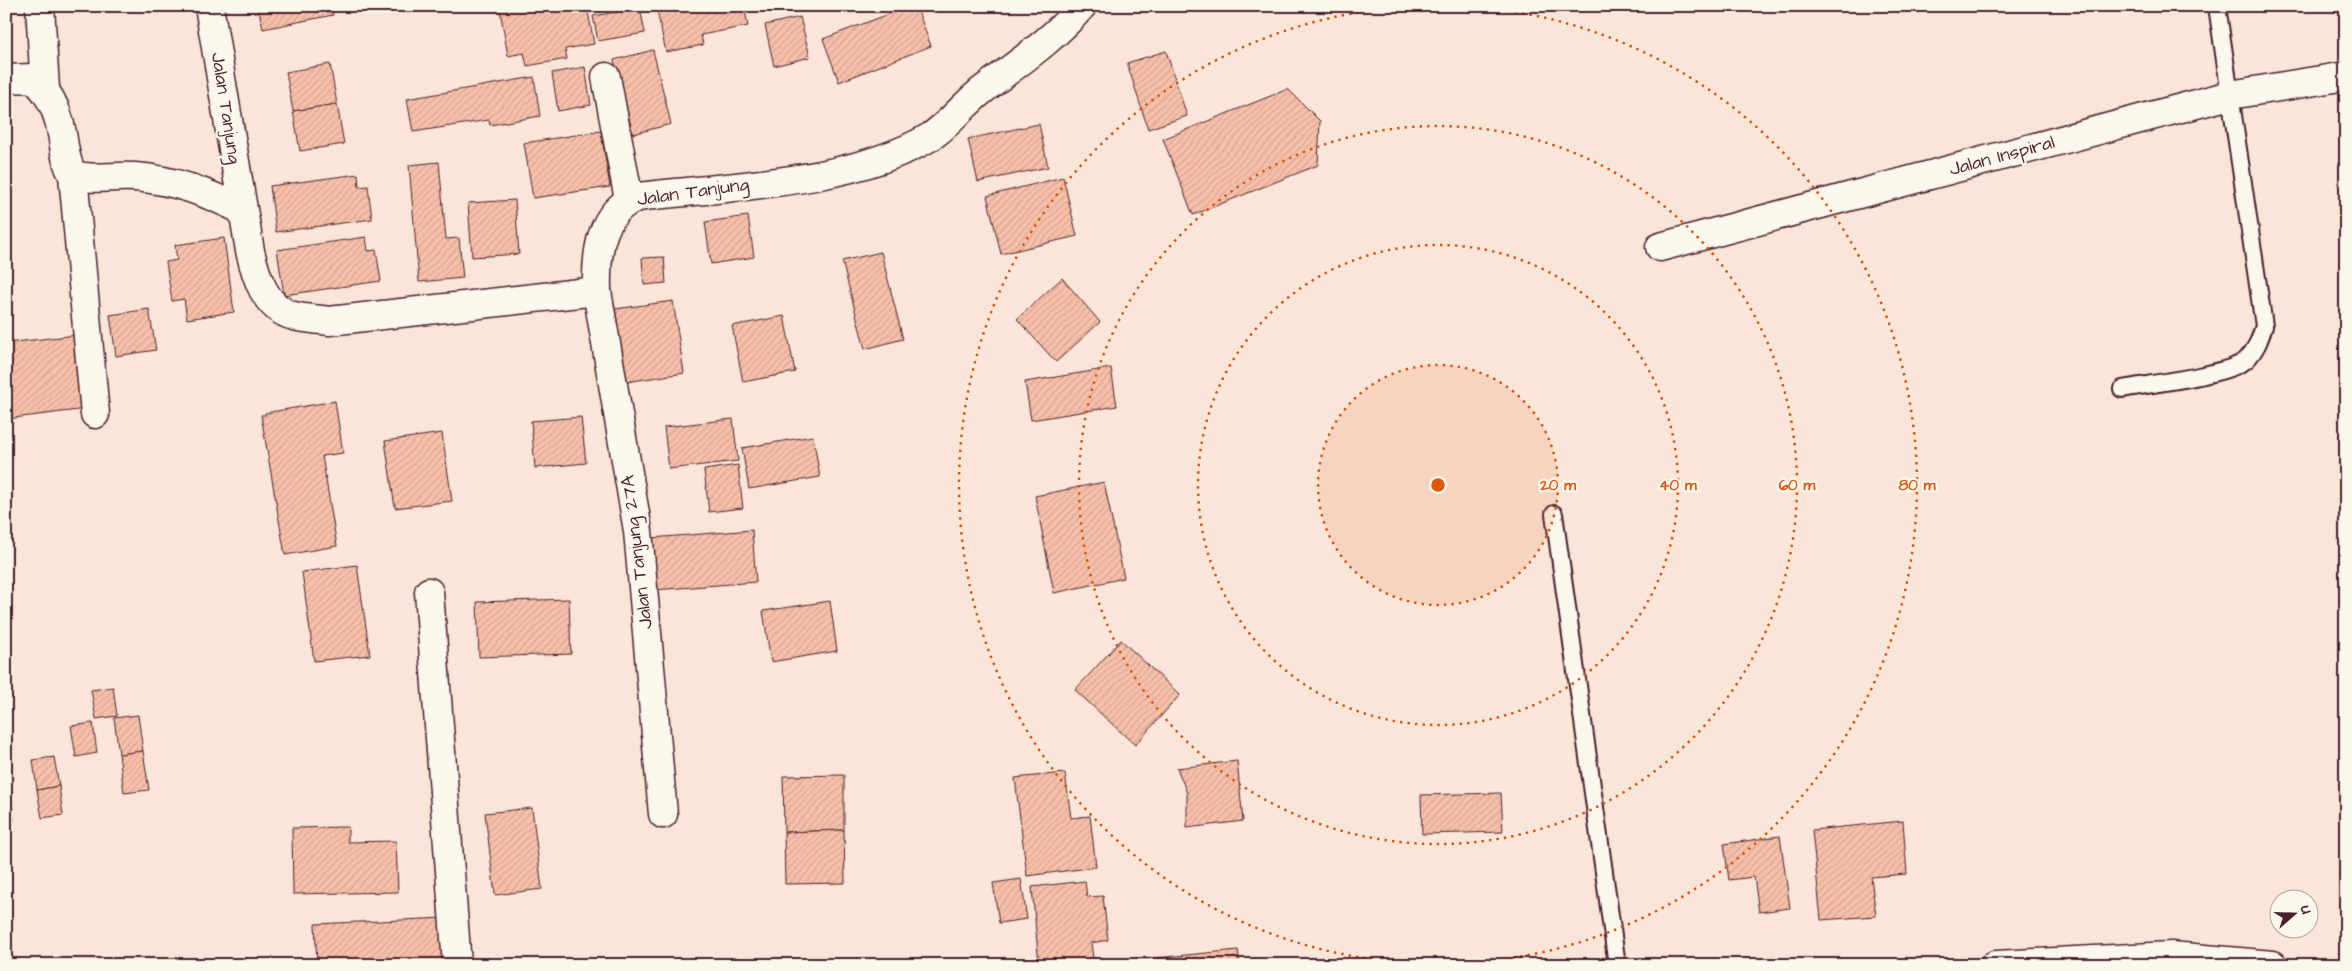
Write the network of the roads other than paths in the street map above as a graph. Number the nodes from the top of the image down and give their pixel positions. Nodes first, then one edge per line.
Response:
1 (40, 6) edge
2 (209, 6) edge
3 (1082, 6) edge
4 (2217, 6) edge
5 (2346, 76) edge
6 (606, 77) dead end
7 (6, 79) edge
8 (45, 88) junction
9 (2230, 95) junction
10 (73, 175) junction
11 (629, 200) junction
12 (242, 210) junction
13 (1660, 247) dead end
14 (597, 291) junction
15 (2122, 388) dead end
16 (95, 414) dead end
17 (1554, 514) dead end
18 (429, 592) dead end
19 (663, 814) dead end
20 (457, 965) edge
21 (1617, 965) edge
22 (1995, 965) edge
23 (2273, 965) edge

1 - 8 street
2 - 12 street, Jalan Tanjung
3 - 11 street, Jalan Tanjung
4 - 9 lane
5 - 9 street, Jalan Inspiral
6 - 11 street
7 - 8 street
8 - 10 street
9 - 13 street, Jalan Inspiral
9 - 15 lane
10 - 12 street
10 - 16 street
11 - 14 street, Jalan Tanjung
12 - 14 street, Jalan Tanjung
14 - 19 street, Jalan Tanjung 27A
17 - 21 lane
18 - 20 street
22 - 23 street

